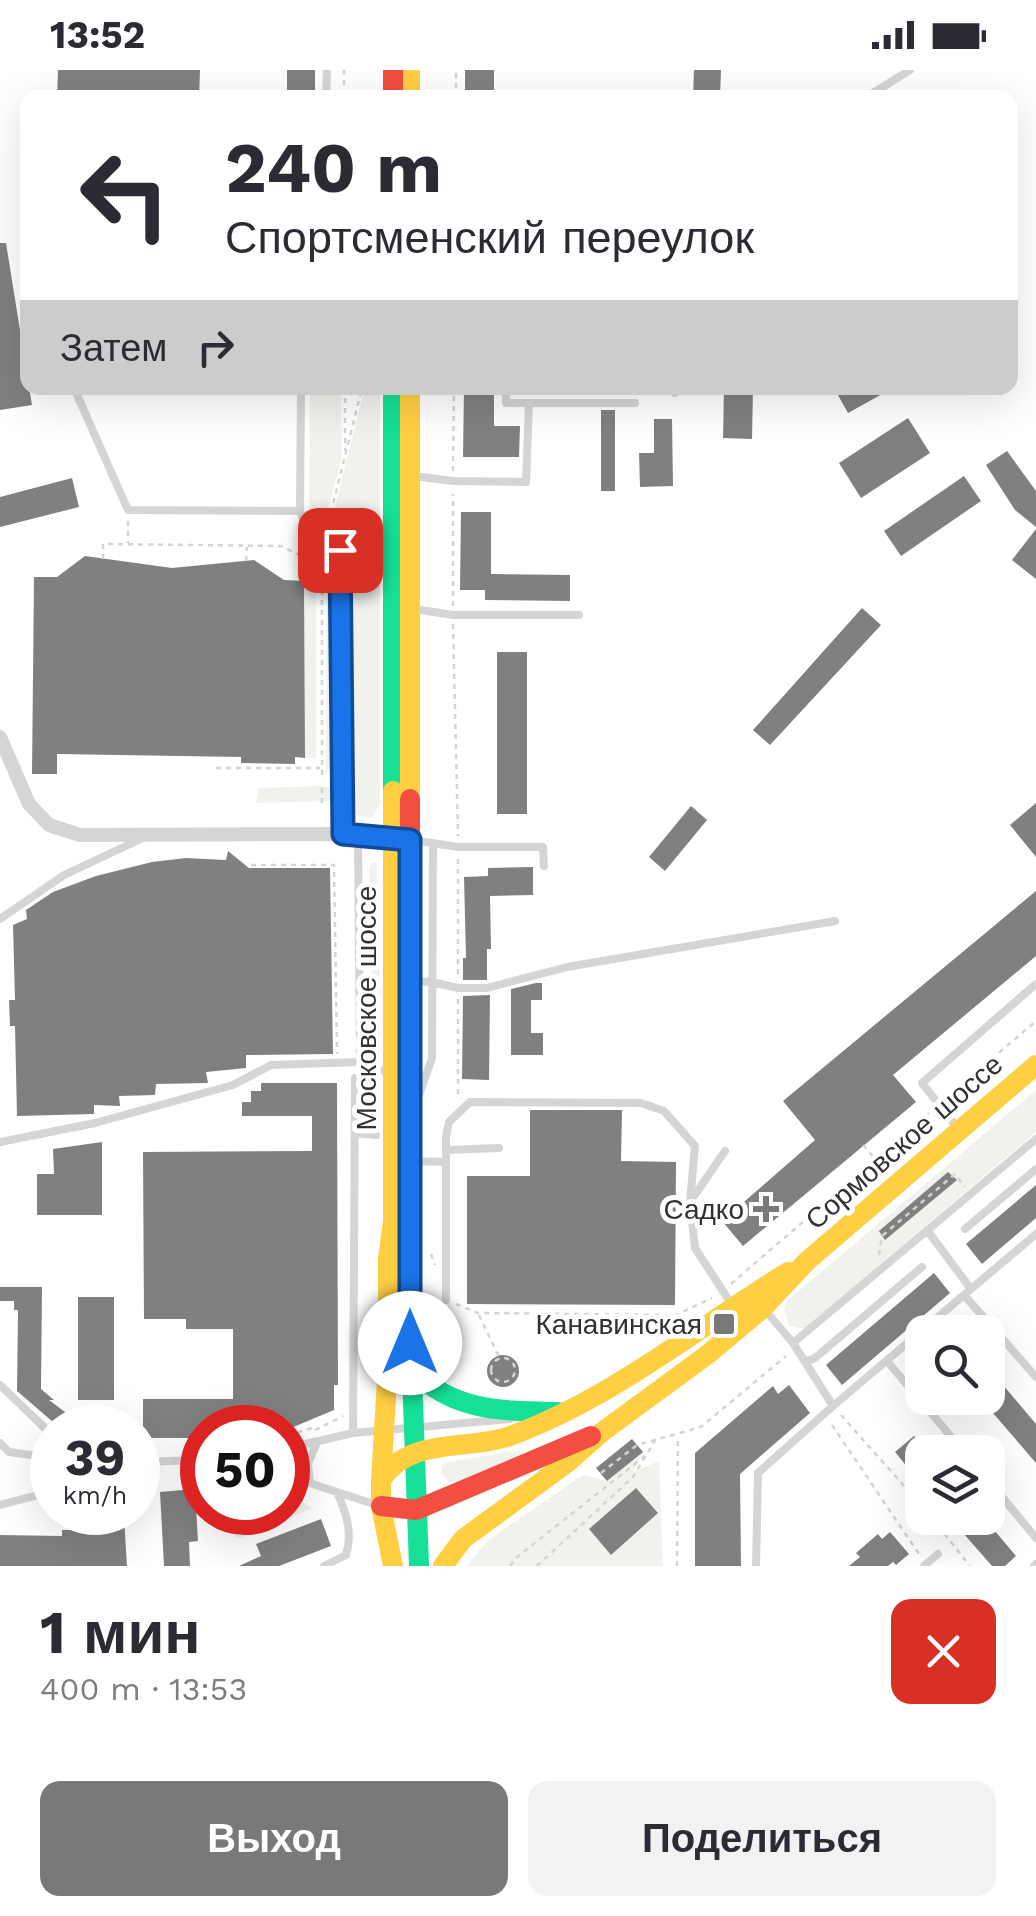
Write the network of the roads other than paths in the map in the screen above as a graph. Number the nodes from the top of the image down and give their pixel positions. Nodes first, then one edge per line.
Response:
1 (910, 70) edge
2 (878, 90) edge
3 (77, 395) edge
4 (301, 395) edge
5 (393, 395) edge
6 (410, 395) edge
7 (506, 395) edge
8 (529, 403) junction
9 (635, 403) dead end
10 (410, 476) junction
11 (300, 511) junction
12 (410, 608) junction
13 (580, 615) dead end
14 (0, 737) edge
15 (148, 836) junction
16 (351, 836) junction
17 (402, 838) junction
18 (433, 843) junction
19 (544, 866) dead end
20 (0, 919) edge
21 (835, 921) dead end
22 (410, 982) junction
23 (432, 982) junction
24 (1036, 984) edge
25 (360, 1062) junction
26 (1036, 1065) edge
27 (393, 1074) junction
28 (355, 1078) dead end
29 (410, 1124) junction
30 (959, 1130) junction
31 (355, 1133) junction
32 (376, 1136) dead end
33 (1036, 1138) edge
34 (0, 1142) edge
35 (499, 1148) dead end
36 (446, 1150) junction
37 (726, 1151) dead end
38 (410, 1161) junction
39 (446, 1162) junction
40 (1036, 1169) edge
41 (690, 1202) junction
42 (966, 1228) dead end
43 (926, 1230) junction
44 (1036, 1234) edge
45 (807, 1261) junction
46 (922, 1267) dead end
47 (968, 1292) junction
48 (726, 1298) junction
49 (446, 1300) road end
50 (764, 1308) junction
51 (794, 1345) junction
52 (887, 1361) junction
53 (805, 1362) junction
54 (410, 1366) junction
55 (1036, 1376) edge
56 (0, 1385) edge
57 (833, 1406) junction
58 (566, 1412) junction
59 (30, 1414) edge
60 (542, 1423) junction
61 (414, 1430) junction
62 (353, 1432) junction
63 (384, 1432) junction
64 (602, 1432) junction
65 (950, 1435) edge
66 (317, 1442) junction
67 (310, 1443) edge
68 (0, 1444) edge
69 (414, 1454) junction
70 (30, 1455) edge
71 (310, 1459) edge
72 (380, 1480) junction
73 (310, 1483) edge
74 (337, 1492) junction
75 (30, 1497) edge
76 (1005, 1501) edge
77 (0, 1505) edge
78 (381, 1506) junction
79 (416, 1510) junction
80 (1036, 1538) edge
81 (938, 1554) dead end
82 (324, 1566) edge
83 (393, 1566) edge
84 (419, 1566) edge
85 (443, 1566) edge
86 (756, 1566) edge
87 (924, 1566) edge

1 - 2 lane
3 - 11 lane
4 - 11 lane
5 - 17 main road, Московское шоссе
6 - 10 main road, Московское шоссе
7 - 8 lane
8 - 9 lane
8 - 10 lane
10 - 12 main road, Московское шоссе
11 - 16 lane
12 - 13 lane
12 - 17 main road, Московское шоссе
14 - 15 street
15 - 16 street
15 - 20 lane
16 - 17 street
16 - 25 lane
17 - 18 lane
17 - 22 main road, Московское шоссе
17 - 27 main road, Московское шоссе
18 - 19 lane
18 - 23 lane
21 - 23 lane
22 - 23 lane
22 - 29 main road, Московское шоссе
23 - 29 lane
24 - 30 lane
25 - 27 lane
25 - 34 lane
26 - 30 main road, Сормовское шоссе
27 - 63 main road, Московское шоссе
28 - 31 lane
29 - 38 main road, Московское шоссе
30 - 45 main road, Сормовское шоссе
31 - 32 lane
31 - 62 lane
33 - 43 lane
35 - 36 lane
36 - 39 lane
36 - 41 lane
37 - 41 lane
38 - 39 lane
38 - 54 main road, Московское шоссе
39 - 49 lane
40 - 42 lane
41 - 48 lane
43 - 47 lane
43 - 51 lane
44 - 47 lane
45 - 48 main road, Сормовское шоссе
45 - 50 main road, Сормовское шоссе
46 - 53 lane
47 - 52 lane
47 - 55 lane
48 - 58 main road, Сормовское шоссе
50 - 51 lane
50 - 64 main road, Сормовское шоссе
51 - 53 lane
52 - 57 lane
52 - 65 lane
53 - 57 lane
54 - 58 main road, Сормовское шоссе
54 - 61 main road, Московское шоссе
56 - 59 lane
57 - 86 lane
58 - 60 main road, Сормовское шоссе
60 - 61 lane
60 - 69 main road, Сормовское шоссе
61 - 63 lane
61 - 69 main road, Московское шоссе
62 - 63 lane
62 - 66 lane
63 - 72 main road, Московское шоссе
64 - 79 main road, Сормовское шоссе
64 - 85 main road, Сормовское шоссе
66 - 67 lane
66 - 71 lane
68 - 70 lane
69 - 72 main road, Сормовское шоссе
69 - 79 main road, Московское шоссе
72 - 78 main road, Московское шоссе
73 - 74 lane
74 - 78 lane
74 - 82 lane
75 - 77 lane
76 - 80 lane
78 - 79 main road
78 - 83 main road, Московское шоссе
79 - 84 main road, Московское шоссе
81 - 87 lane

